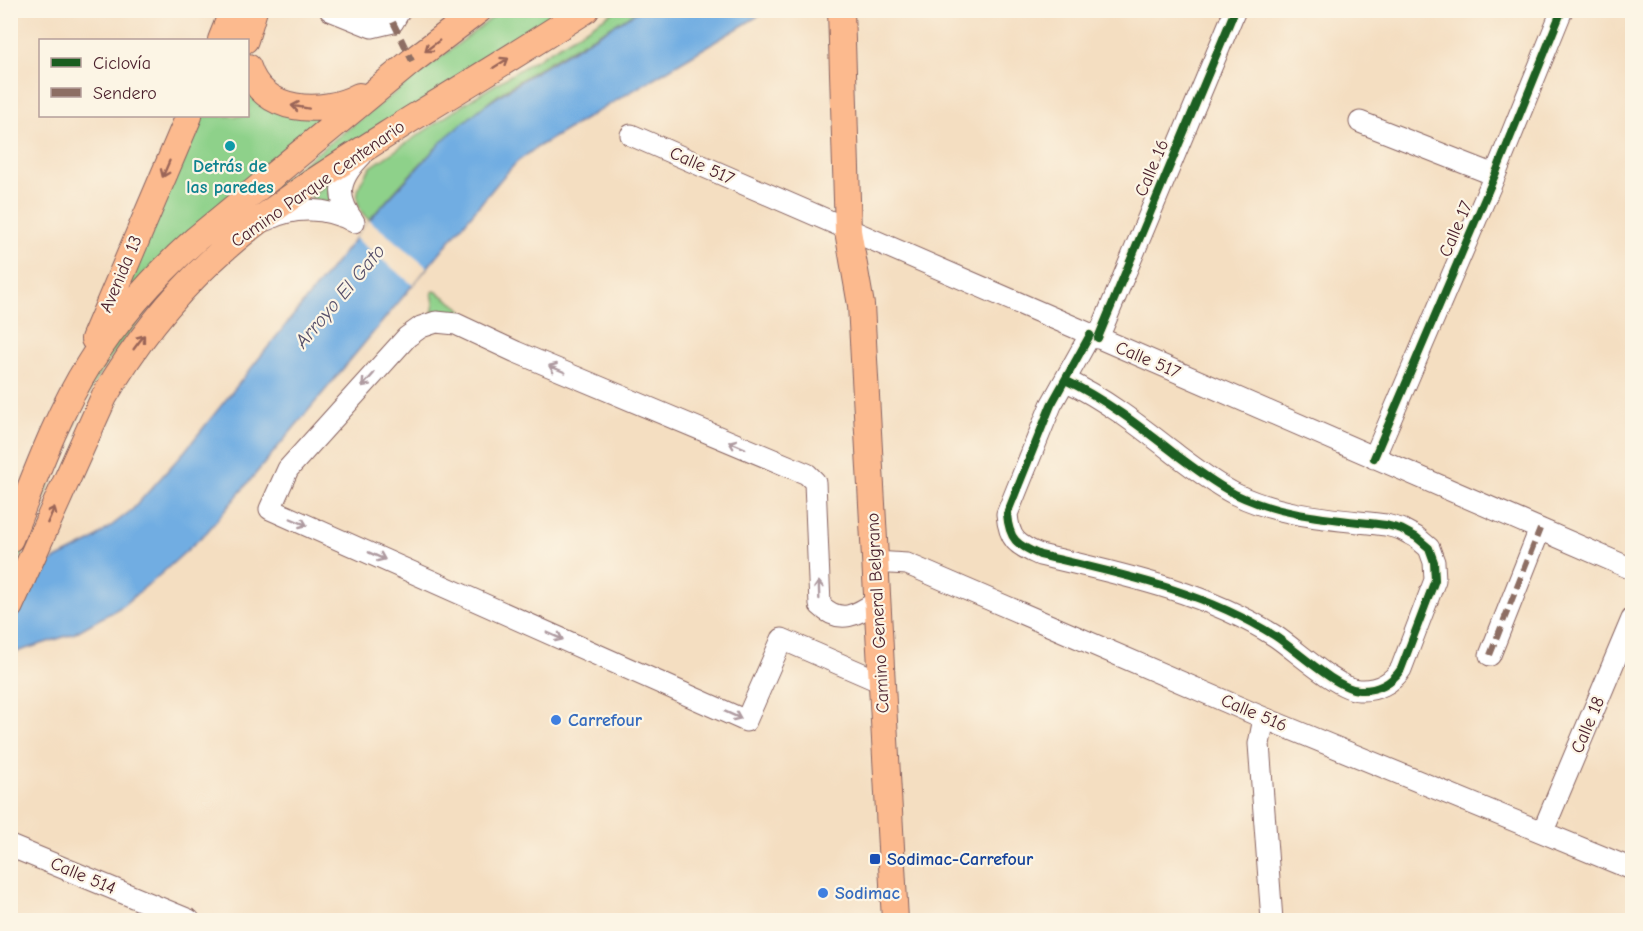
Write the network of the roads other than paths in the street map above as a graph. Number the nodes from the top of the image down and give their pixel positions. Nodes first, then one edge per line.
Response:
1 (233, 10) edge
2 (254, 10) edge
3 (330, 10) edge
4 (479, 10) edge
5 (586, 10) edge
6 (841, 10) edge
7 (858, 10) edge
8 (1234, 10) edge
9 (1562, 10) edge
10 (397, 16) edge
11 (221, 39) edge
12 (245, 39) edge
13 (249, 69) edge
14 (393, 76) junction
15 (189, 117) edge
16 (1360, 122) dead end
17 (631, 135) dead end
18 (380, 139) junction
19 (1496, 175) junction
20 (857, 234) junction
21 (238, 237) junction
22 (1094, 336) junction
23 (1065, 380) junction
24 (54, 432) junction
25 (1374, 458) junction
26 (17, 504) edge
27 (1540, 529) junction
28 (10, 539) edge
29 (875, 562) junction
30 (1632, 569) edge
31 (877, 601) junction
32 (10, 606) edge
33 (1632, 619) edge
34 (1490, 655) dead end
35 (881, 682) junction
36 (1264, 718) junction
37 (1544, 831) junction
38 (10, 846) edge
39 (1632, 868) edge
40 (189, 921) edge
41 (895, 921) edge
42 (1272, 921) edge

1 - 11 main road
2 - 12 main road
3 - 10 street
4 -> 14 main road, Camino Parque Centenario
18 -> 5 main road, Camino Parque Centenario
6 - 20 main road, Camino General Belgrano
7 - 20 main road, Camino General Belgrano
8 - 22 street, Calle 16
9 - 19 street, Calle 17
14 -> 13 main road
14 - 24 main road, Camino Parque Centenario
15 -> 24 main road, Avenida 13
16 - 19 street
17 - 20 street, Calle 517
18 - 21 main road, Camino Parque Centenario
18 - 21 street
19 - 25 street, Calle 17
20 - 22 street, Calle 517
20 - 29 main road, Camino General Belgrano
32 -> 21 main road, Camino Parque Centenario
22 - 23 street, Calle 16
22 - 25 street, Calle 517
23 - 23 street, Calle 16
24 - 26 main road, Camino Parque Centenario
25 - 27 street, Calle 517
26 - 28 main road, Camino Parque Centenario
27 - 30 street, Calle 517
27 - 34 street
29 - 31 main road, Camino General Belgrano
29 - 36 street, Calle 516
31 - 35 main road, Camino General Belgrano
31 -> 35 street
33 - 37 street, Calle 18
35 - 41 main road, Camino General Belgrano
36 - 37 street, Calle 516
36 - 42 street
37 - 39 street, Calle 516
38 - 40 street, Calle 514

